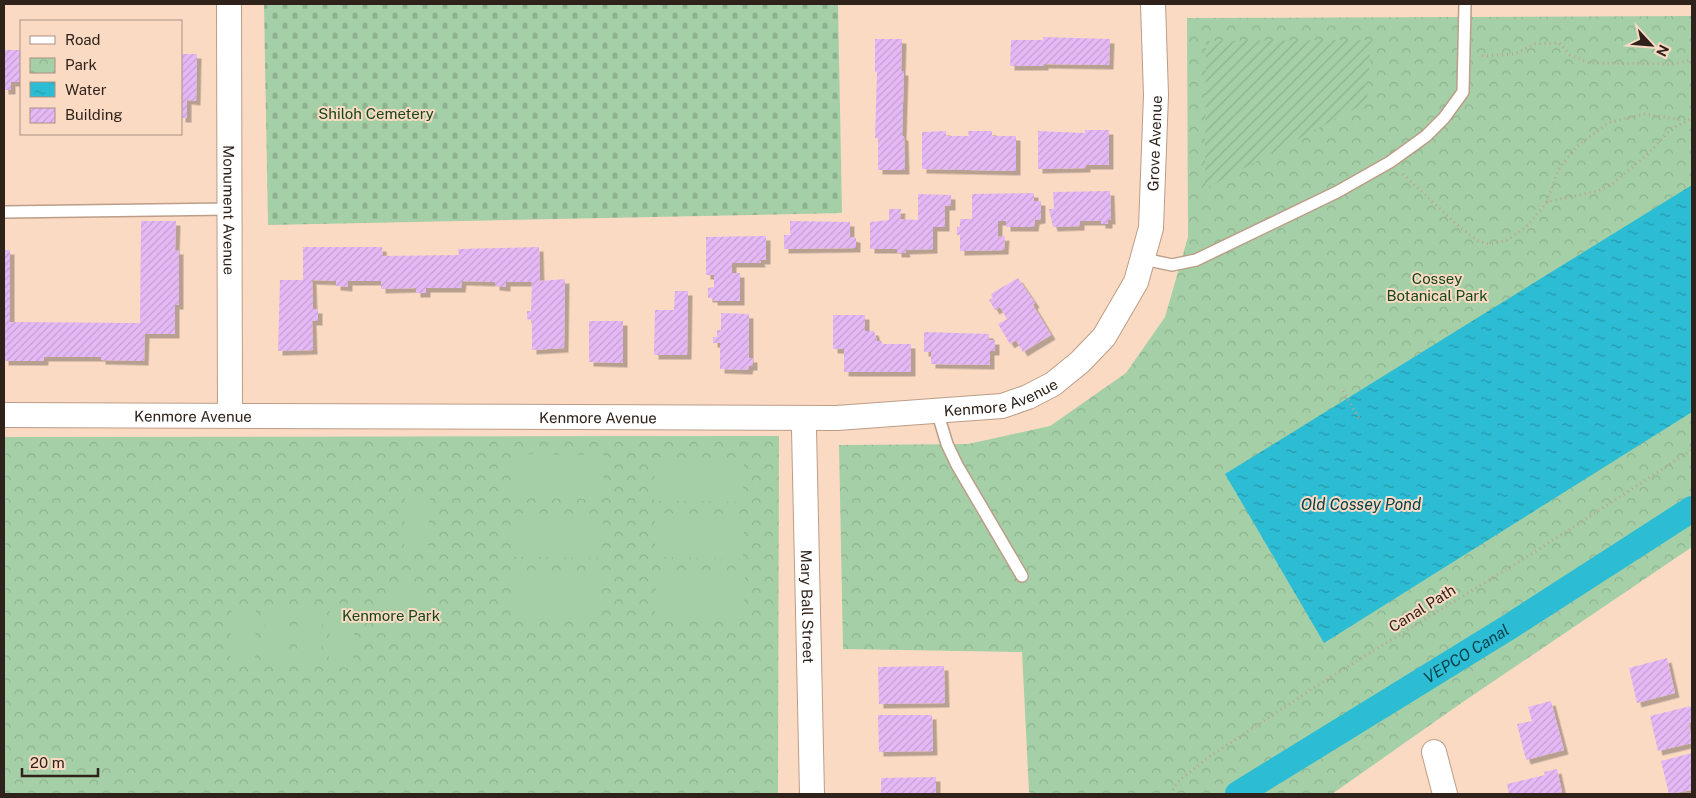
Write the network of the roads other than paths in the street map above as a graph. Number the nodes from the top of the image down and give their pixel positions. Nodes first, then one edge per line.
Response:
1 (229, 4) edge
2 (1153, 4) edge
3 (1465, 4) edge
4 (229, 209) junction
5 (4, 212) edge
6 (1144, 259) junction
7 (1136, 282) joint
8 (938, 411) junction
9 (4, 415) edge
10 (230, 416) junction
11 (801, 418) junction
12 (1022, 576) dead end
13 (1434, 752) dead end
14 (812, 794) edge
15 (1445, 794) edge

1 - 4 street, Monument Avenue
2 - 6 street, Grove Avenue
3 - 6 lane
4 - 5 lane
4 - 10 street, Monument Avenue
6 - 7 street, Grove Avenue
7 - 8 street, Kenmore Avenue
8 - 11 street, Kenmore Avenue
8 - 12 lane
9 - 10 street, Kenmore Avenue
10 - 11 street, Kenmore Avenue
11 - 14 street, Mary Ball Street
13 - 15 street

